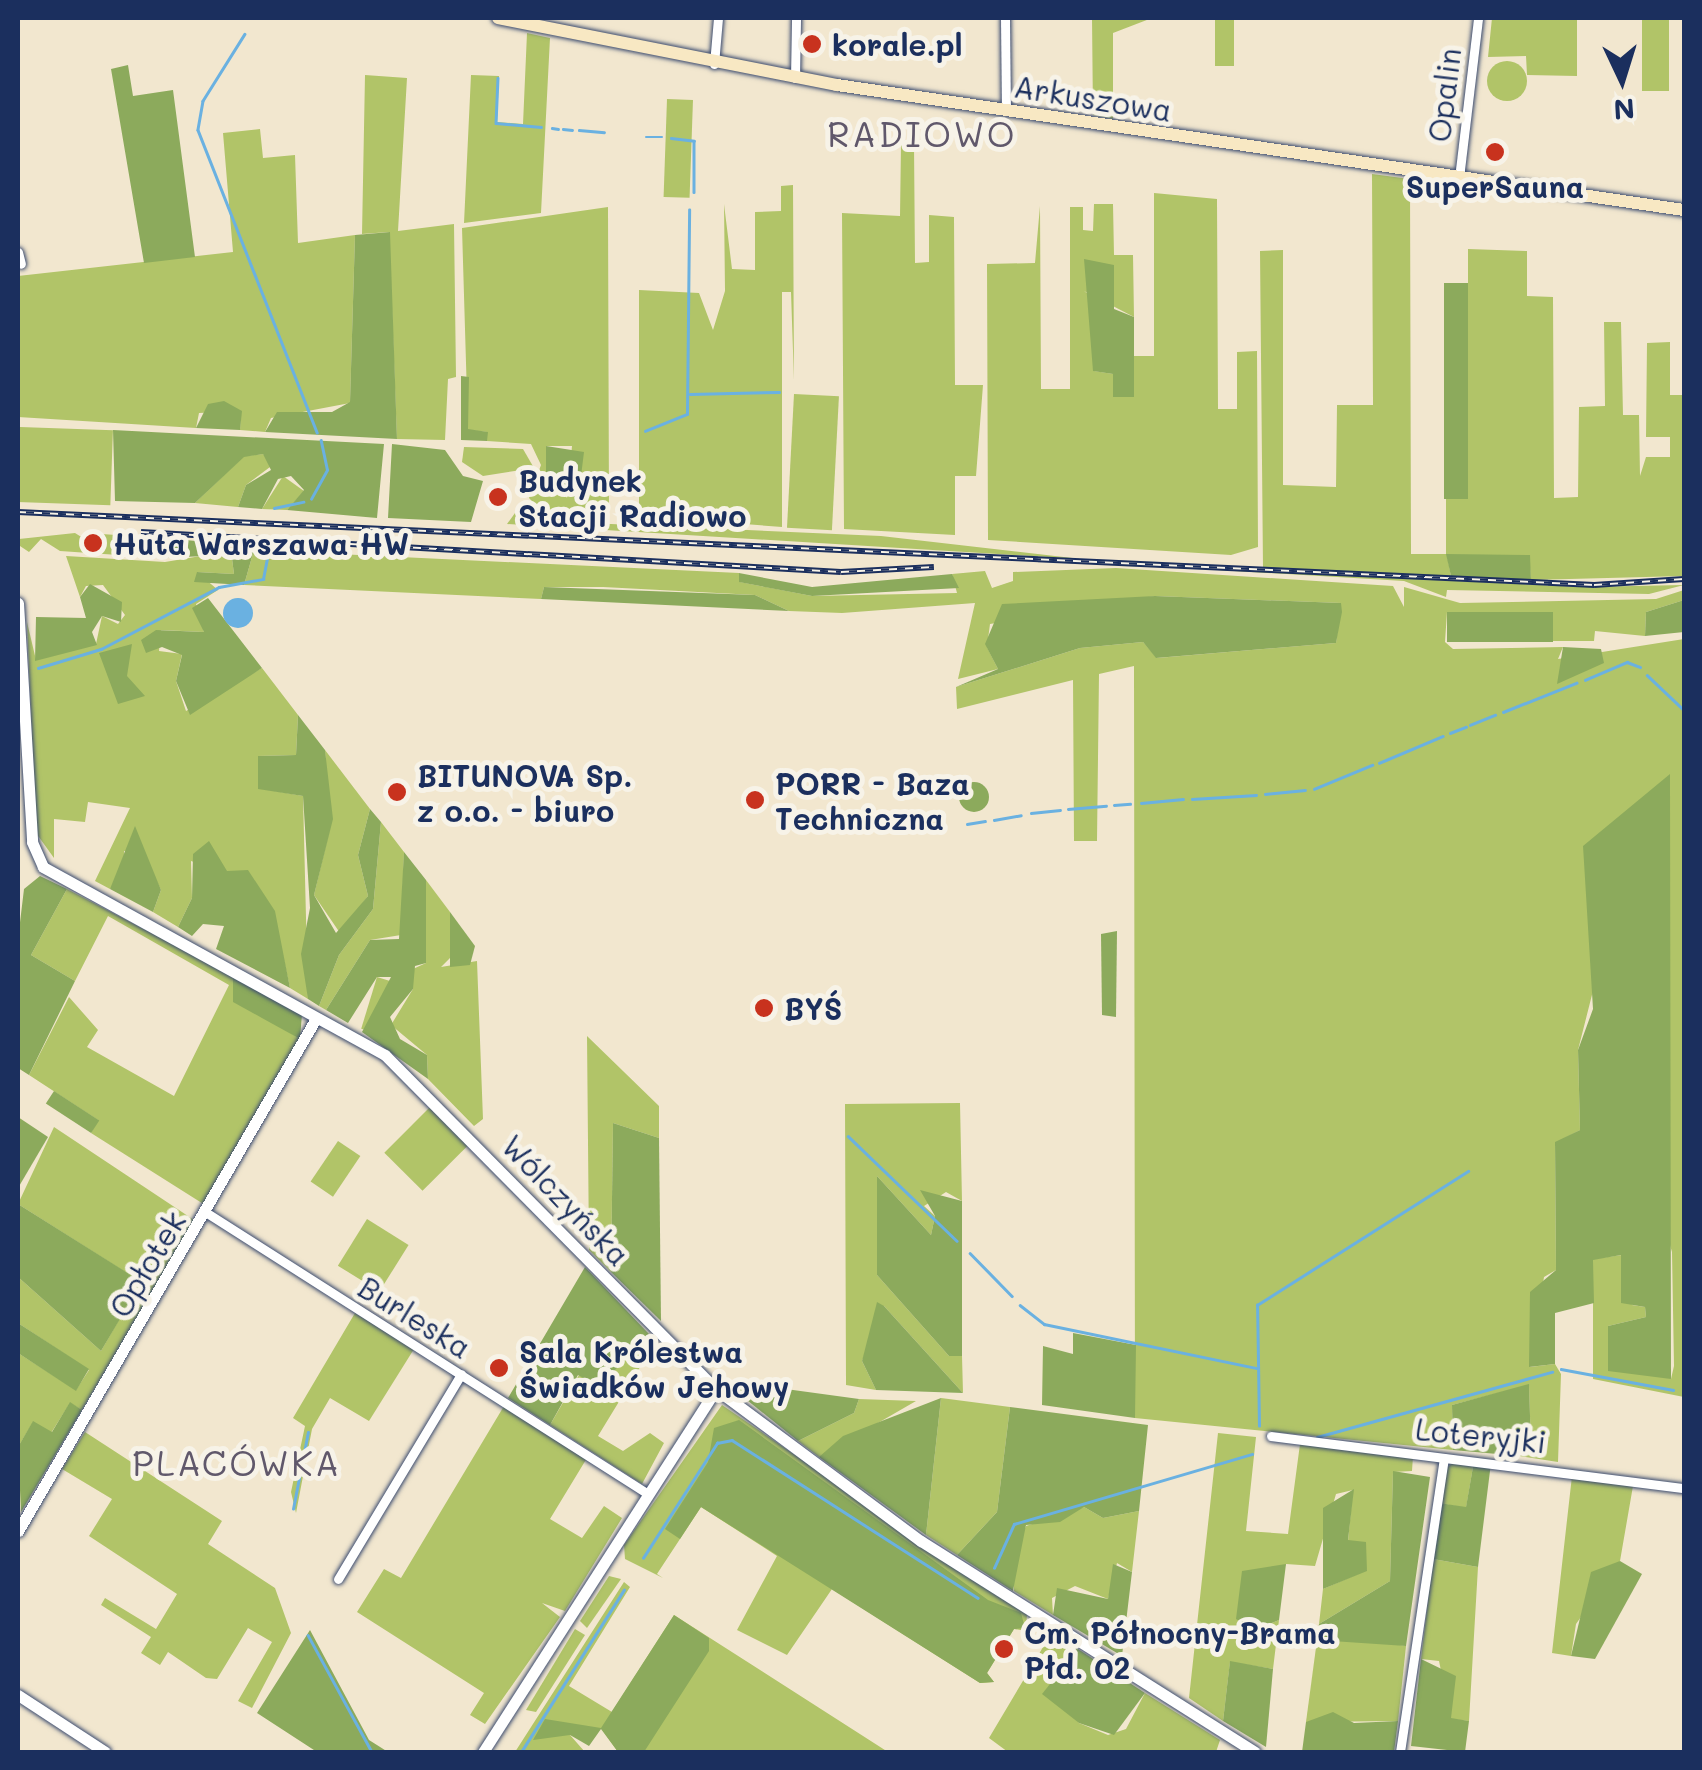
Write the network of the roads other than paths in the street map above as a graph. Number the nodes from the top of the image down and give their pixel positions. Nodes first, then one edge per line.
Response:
1 (498, 18) edge
2 (718, 18) edge
3 (796, 18) edge
4 (1005, 18) edge
5 (1478, 18) edge
6 (714, 64) junction
7 (796, 78) junction
8 (1006, 110) junction
9 (1460, 178) junction
10 (1684, 210) edge
11 (18, 252) edge
12 (21, 264) dead end
13 (18, 604) edge
14 (315, 1020) junction
15 (207, 1214) junction
16 (461, 1374) junction
17 (716, 1389) junction
18 (1271, 1436) dead end
19 (1444, 1458) junction
20 (1684, 1488) edge
21 (648, 1494) junction
22 (18, 1531) edge
23 (338, 1579) dead end
24 (18, 1695) edge
25 (106, 1752) edge
26 (483, 1752) edge
27 (1255, 1752) edge
28 (1400, 1752) edge

1 - 6 main road, Arkuszowa
2 - 6 street
3 - 7 street
4 - 8 street
5 - 9 street, Opalin
6 - 7 main road, Arkuszowa
7 - 8 main road, Arkuszowa
8 - 9 main road, Arkuszowa
9 - 10 main road, Arkuszowa
11 - 12 street
13 - 14 street, Wólczyńska
14 - 15 street, Opłotek
14 - 17 street, Wólczyńska
15 - 16 street, Burleska
15 - 22 street, Opłotek
16 - 21 street, Burleska
16 - 23 street
17 - 21 street
17 - 27 street, Wólczyńska
18 - 19 street, Loteryjki
19 - 20 street, Loteryjki
19 - 28 street
21 - 26 street
24 - 25 street

